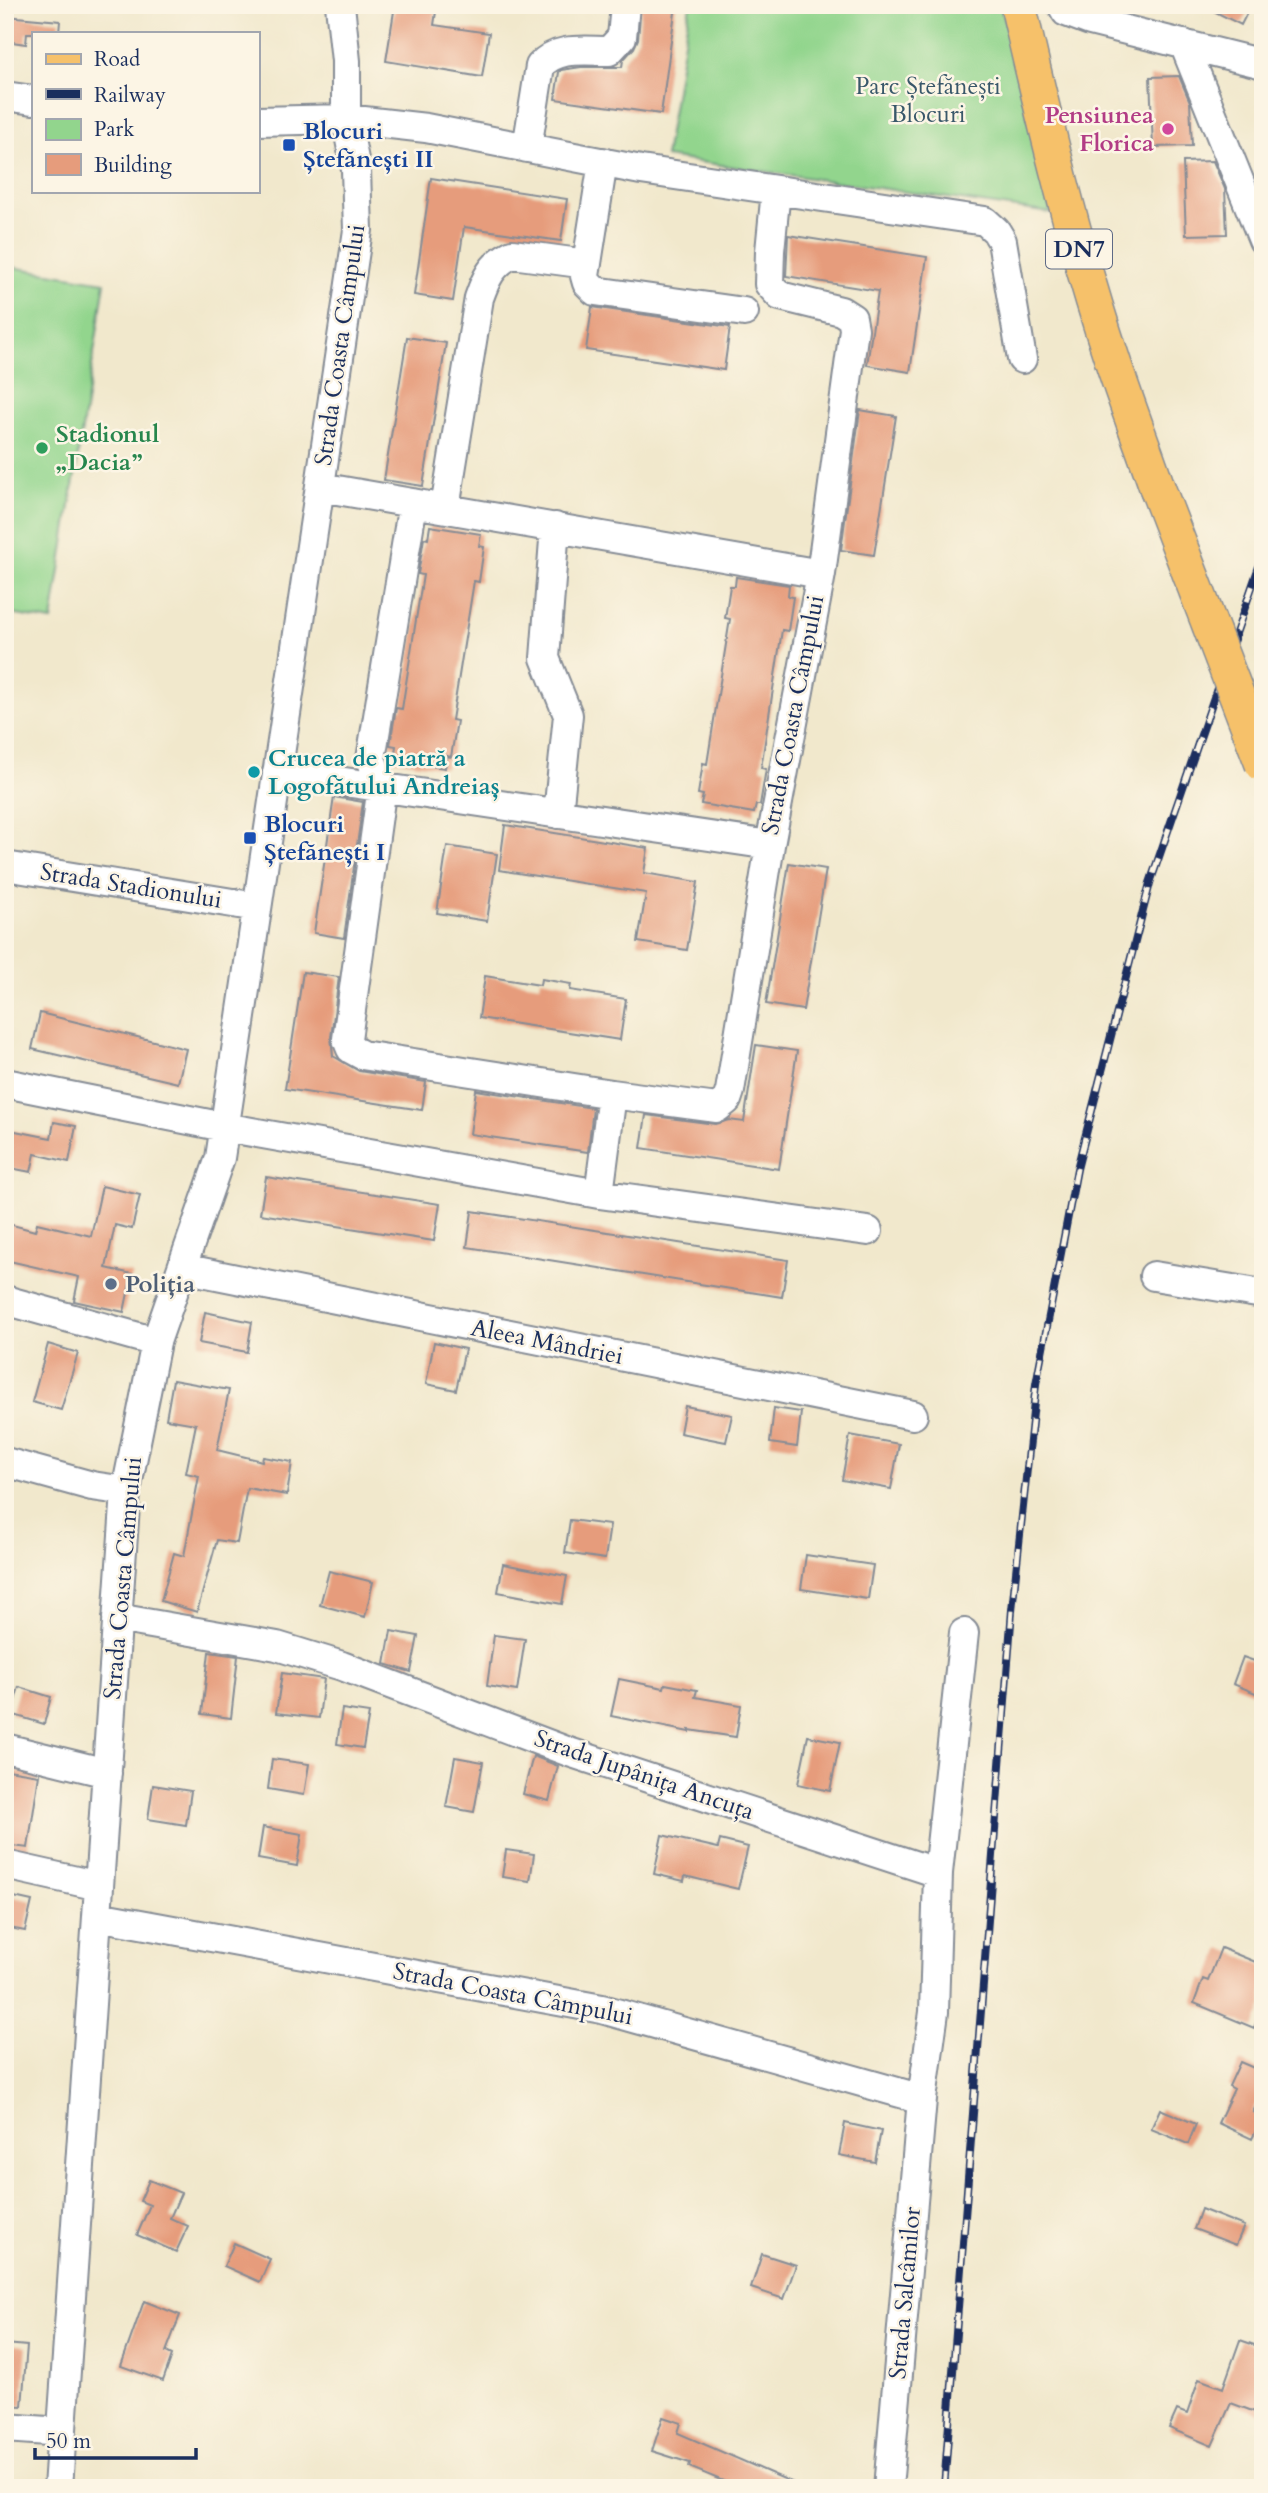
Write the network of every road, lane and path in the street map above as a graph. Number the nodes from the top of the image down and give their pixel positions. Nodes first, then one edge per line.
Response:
1 (340, 5) edge
2 (359, 5) edge
3 (625, 5) edge
4 (1018, 5) edge
5 (1062, 5) edge
6 (1184, 44) junction
7 (346, 61) junction
8 (1263, 64) edge
9 (5, 96) edge
10 (32, 100) edge
11 (346, 119) junction
12 (259, 121) edge
13 (527, 148) junction
14 (603, 162) junction
15 (776, 190) junction
16 (1263, 240) edge
17 (587, 264) junction
18 (744, 312) dead end
19 (1022, 359) dead end
20 (320, 487) junction
21 (413, 503) junction
22 (445, 508) junction
23 (555, 527) junction
24 (821, 574) junction
25 (1263, 764) edge
26 (277, 772) junction
27 (382, 786) junction
28 (558, 814) junction
29 (771, 845) junction
30 (5, 866) edge
31 (257, 907) junction
32 (5, 1083) edge
33 (612, 1094) junction
34 (224, 1127) junction
35 (598, 1194) junction
36 (868, 1231) dead end
37 (182, 1268) junction
38 (1154, 1276) dead end
39 (1263, 1294) edge
40 (5, 1300) edge
41 (156, 1342) junction
42 (913, 1415) dead end
43 (5, 1462) edge
44 (126, 1491) junction
45 (117, 1618) junction
46 (964, 1633) dead end
47 (5, 1748) edge
48 (107, 1773) junction
49 (5, 1865) edge
50 (939, 1873) junction
51 (99, 1886) junction
52 (97, 1916) junction
53 (922, 2099) junction
54 (5, 2428) edge
55 (62, 2432) junction
56 (58, 2488) edge
57 (888, 2488) edge

1 - 7 street, Strada Coasta Câmpului
2 - 7 street, Strada Coasta Câmpului
3 - 13 street
4 - 25 main road, DN7, bridge
5 - 6 street
6 - 8 street
6 - 16 street
7 - 11 street, Strada Coasta Câmpului
9 - 10 street
11 - 12 street
11 - 13 street
11 - 20 street, Strada Coasta Câmpului
13 - 14 street
14 - 15 street
14 - 17 street
15 - 19 street
15 - 24 street, Strada Coasta Câmpului
17 - 18 street
17 - 22 street
20 - 21 street, Strada Coasta Câmpului
20 - 26 street, Strada Coasta Câmpului
21 - 22 street, Strada Coasta Câmpului
21 - 27 street
22 - 23 street, Strada Coasta Câmpului
23 - 24 street, Strada Coasta Câmpului
23 - 28 street
24 - 29 street, Strada Coasta Câmpului
26 - 27 street, Strada Coasta Câmpului
26 - 31 street, Strada Coasta Câmpului
27 - 28 street, Strada Coasta Câmpului
27 - 33 street
28 - 29 street, Strada Coasta Câmpului
29 - 33 street
30 - 31 street, Strada Stadionului
31 - 34 street, Strada Coasta Câmpului
32 - 34 street
33 - 35 street
34 - 35 street
34 - 37 street, Strada Coasta Câmpului
35 - 36 street
37 - 41 street, Strada Coasta Câmpului
37 - 42 street, Aleea Mândriei
38 - 39 street
40 - 41 street
41 - 44 street, Strada Coasta Câmpului
43 - 44 street
44 - 45 street, Strada Coasta Câmpului
45 - 48 street, Strada Coasta Câmpului
45 - 50 street, Strada Jupânița Ancuța
46 - 50 street
47 - 48 street
48 - 51 street, Strada Coasta Câmpului
49 - 51 street
50 - 53 street, Strada Salcâmilor
51 - 52 street, Strada Coasta Câmpului
52 - 53 street, Strada Coasta Câmpului
52 - 55 street, Strada Coasta Câmpului
53 - 57 street, Strada Salcâmilor
54 - 55 street
55 - 56 street, Strada Coasta Câmpului

